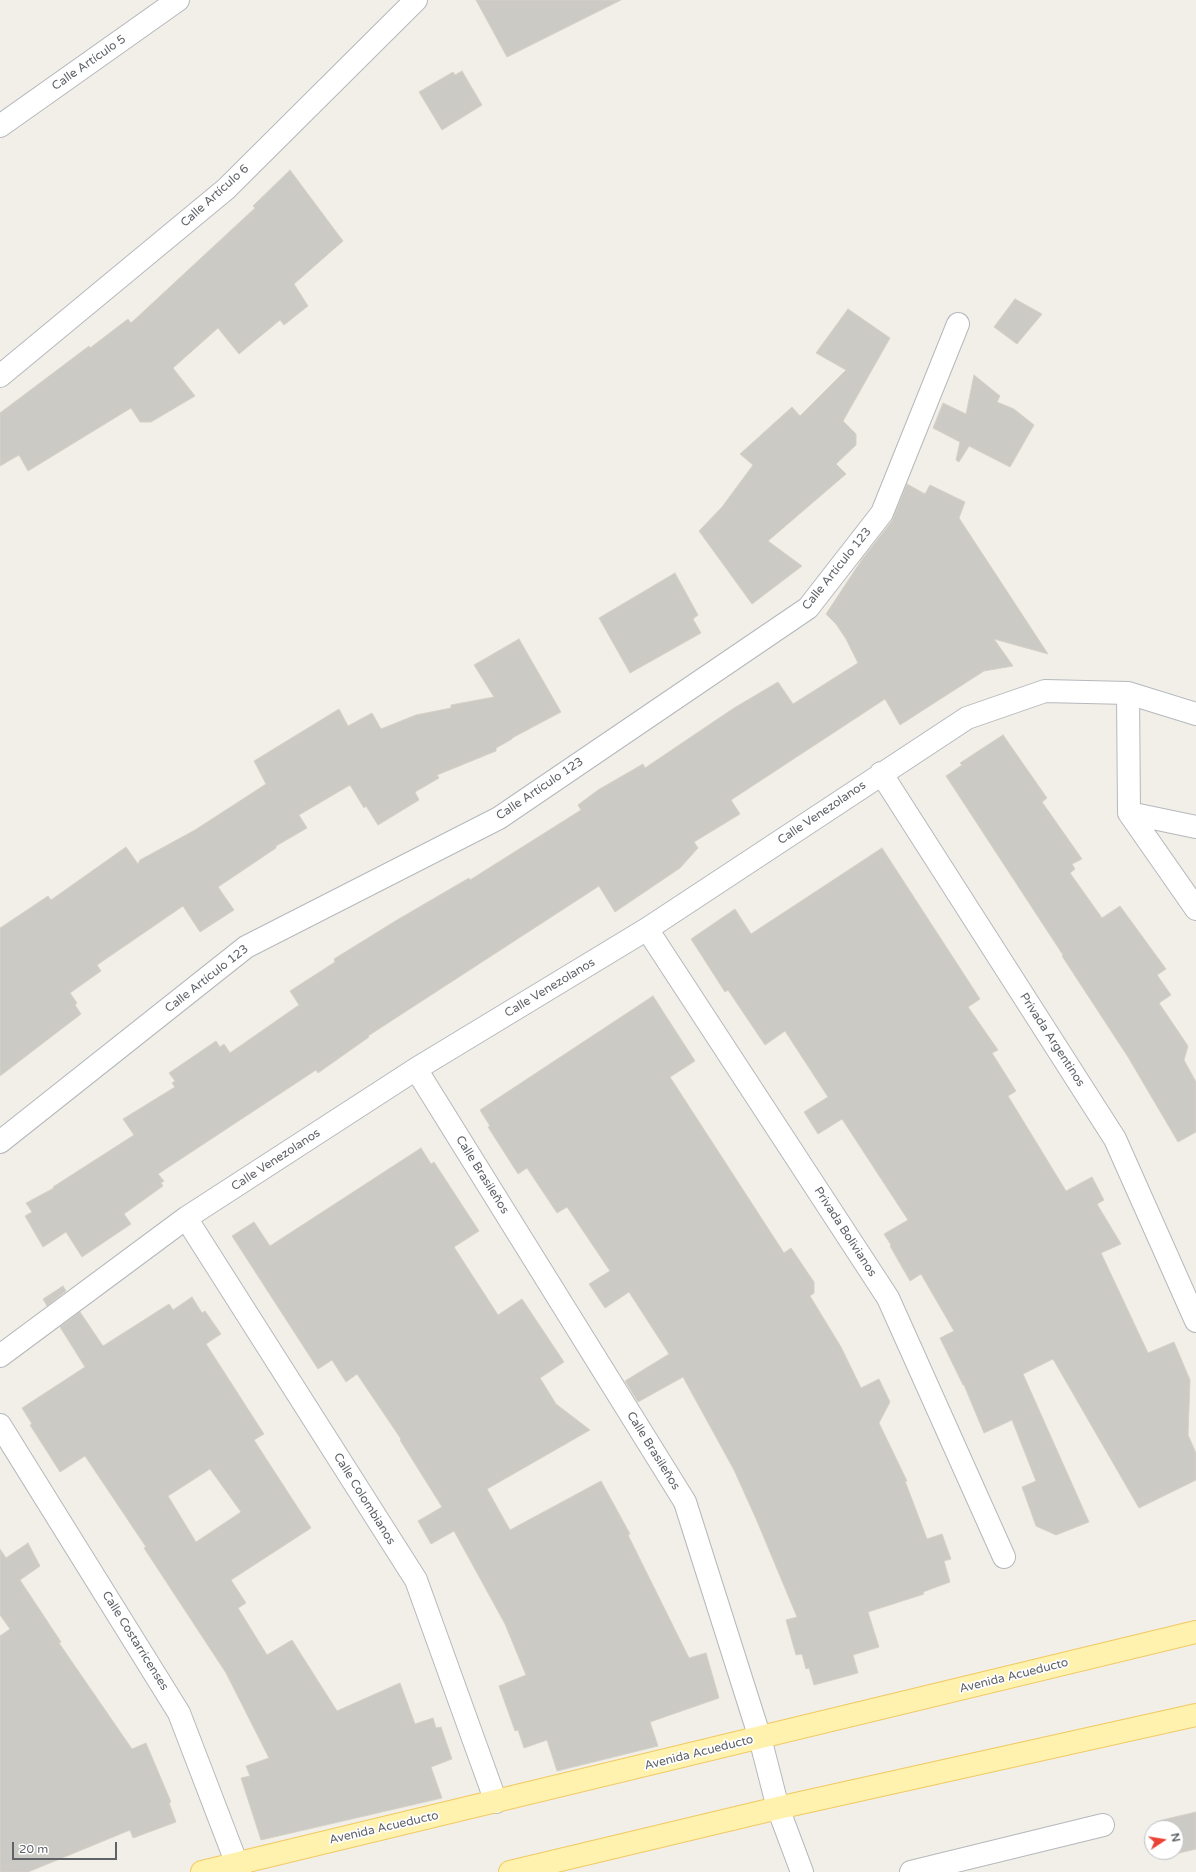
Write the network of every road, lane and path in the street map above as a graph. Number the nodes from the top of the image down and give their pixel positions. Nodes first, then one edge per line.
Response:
1 (178, 0) edge
2 (416, 0) edge
3 (0, 126) edge
4 (958, 324) dead end
5 (0, 376) edge
6 (1128, 693) junction
7 (1196, 714) edge
8 (881, 773) junction
9 (1129, 813) junction
10 (1196, 827) edge
11 (1196, 908) edge
12 (647, 929) junction
13 (416, 1069) junction
14 (0, 1142) edge
15 (186, 1218) junction
16 (1196, 1321) edge
17 (0, 1356) edge
18 (0, 1425) edge
19 (1004, 1557) dead end
20 (1196, 1632) edge
21 (1196, 1715) edge
22 (760, 1738) junction
23 (496, 1802) junction
24 (778, 1808) junction
25 (1103, 1826) dead end
26 (238, 1867) edge
27 (202, 1872) edge
28 (510, 1872) edge
29 (802, 1872) edge
30 (910, 1872) edge

1 - 3 street, Calle Artículo 5
2 - 5 street, Calle Artículo 6
4 - 14 street, Calle Artículo 123
6 - 7 street, Calle Venezolanos
6 - 8 street, Calle Venezolanos
6 - 9 street
8 - 12 street, Calle Venezolanos
8 - 16 street, Privada Argentinos
9 - 10 street
9 - 11 street
12 - 13 street, Calle Venezolanos
12 - 19 street, Privada Bolivianos
13 - 15 street, Calle Venezolanos
13 - 22 street, Calle Brasileños
15 - 17 street, Calle Venezolanos
15 - 23 street, Calle Colombianos
18 - 26 street, Calle Costarricenses
20 - 22 main road, Avenida Acueducto
21 - 24 main road
22 - 23 main road, Avenida Acueducto
22 - 24 street, Calle Brasileños
23 - 26 main road, Avenida Acueducto
24 - 28 main road
24 - 29 street, Calle Brasileños
25 - 30 street
26 - 27 main road, Avenida Acueducto

